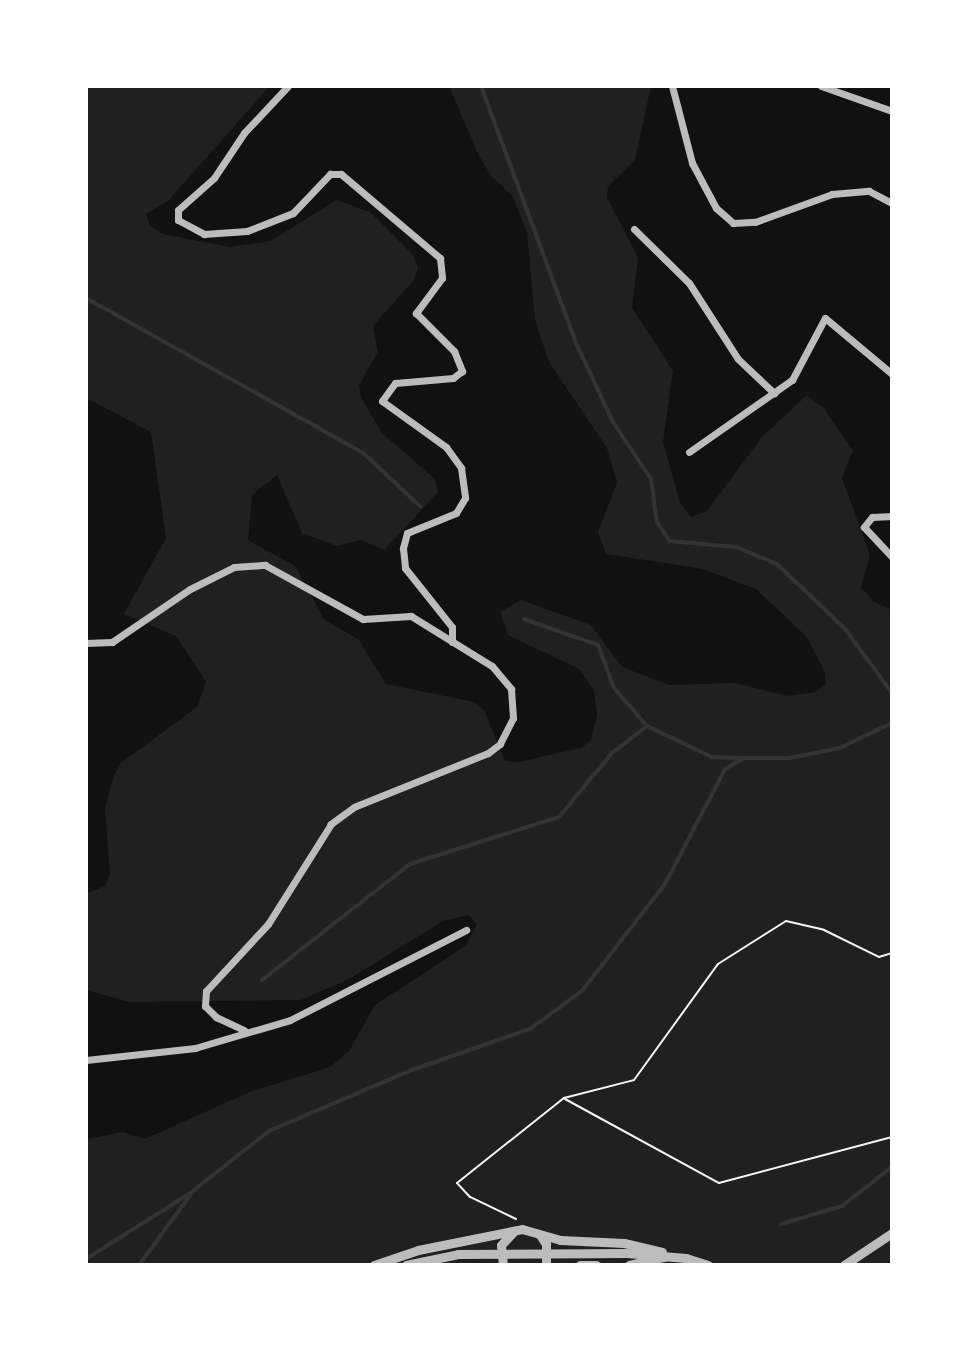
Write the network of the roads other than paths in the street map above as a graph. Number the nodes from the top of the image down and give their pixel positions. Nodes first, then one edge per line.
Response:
1 (288, 86) edge
2 (672, 86) edge
3 (821, 86) edge
4 (892, 111) edge
5 (891, 204) edge
6 (634, 229) dead end
7 (892, 374) edge
8 (774, 393) junction
9 (689, 452) dead end
10 (892, 516) edge
11 (892, 557) edge
12 (452, 642) junction
13 (86, 643) edge
14 (466, 930) dead end
15 (244, 1030) junction
16 (86, 1060) edge
17 (513, 1232) junction
18 (892, 1233) edge
19 (540, 1235) junction
20 (500, 1253) junction
21 (548, 1254) junction
22 (669, 1256) junction
23 (374, 1265) edge
24 (406, 1265) edge
25 (503, 1265) edge
26 (546, 1265) edge
27 (580, 1265) edge
28 (596, 1265) edge
29 (629, 1265) edge
30 (708, 1265) edge
31 (844, 1265) edge

1 - 12 street
2 - 5 street
3 - 4 street
6 - 8 street
7 - 8 street
8 - 9 street
10 - 11 street
12 - 13 street
12 - 15 street
14 - 15 street
15 - 16 street
17 - 19 street
17 - 20 street
17 - 23 street
18 - 31 street
19 - 21 street
19 - 22 street
20 - 21 street
20 - 24 street
20 - 25 street
21 - 22 street
21 - 26 street
22 - 29 street
22 - 30 street
27 - 28 street

